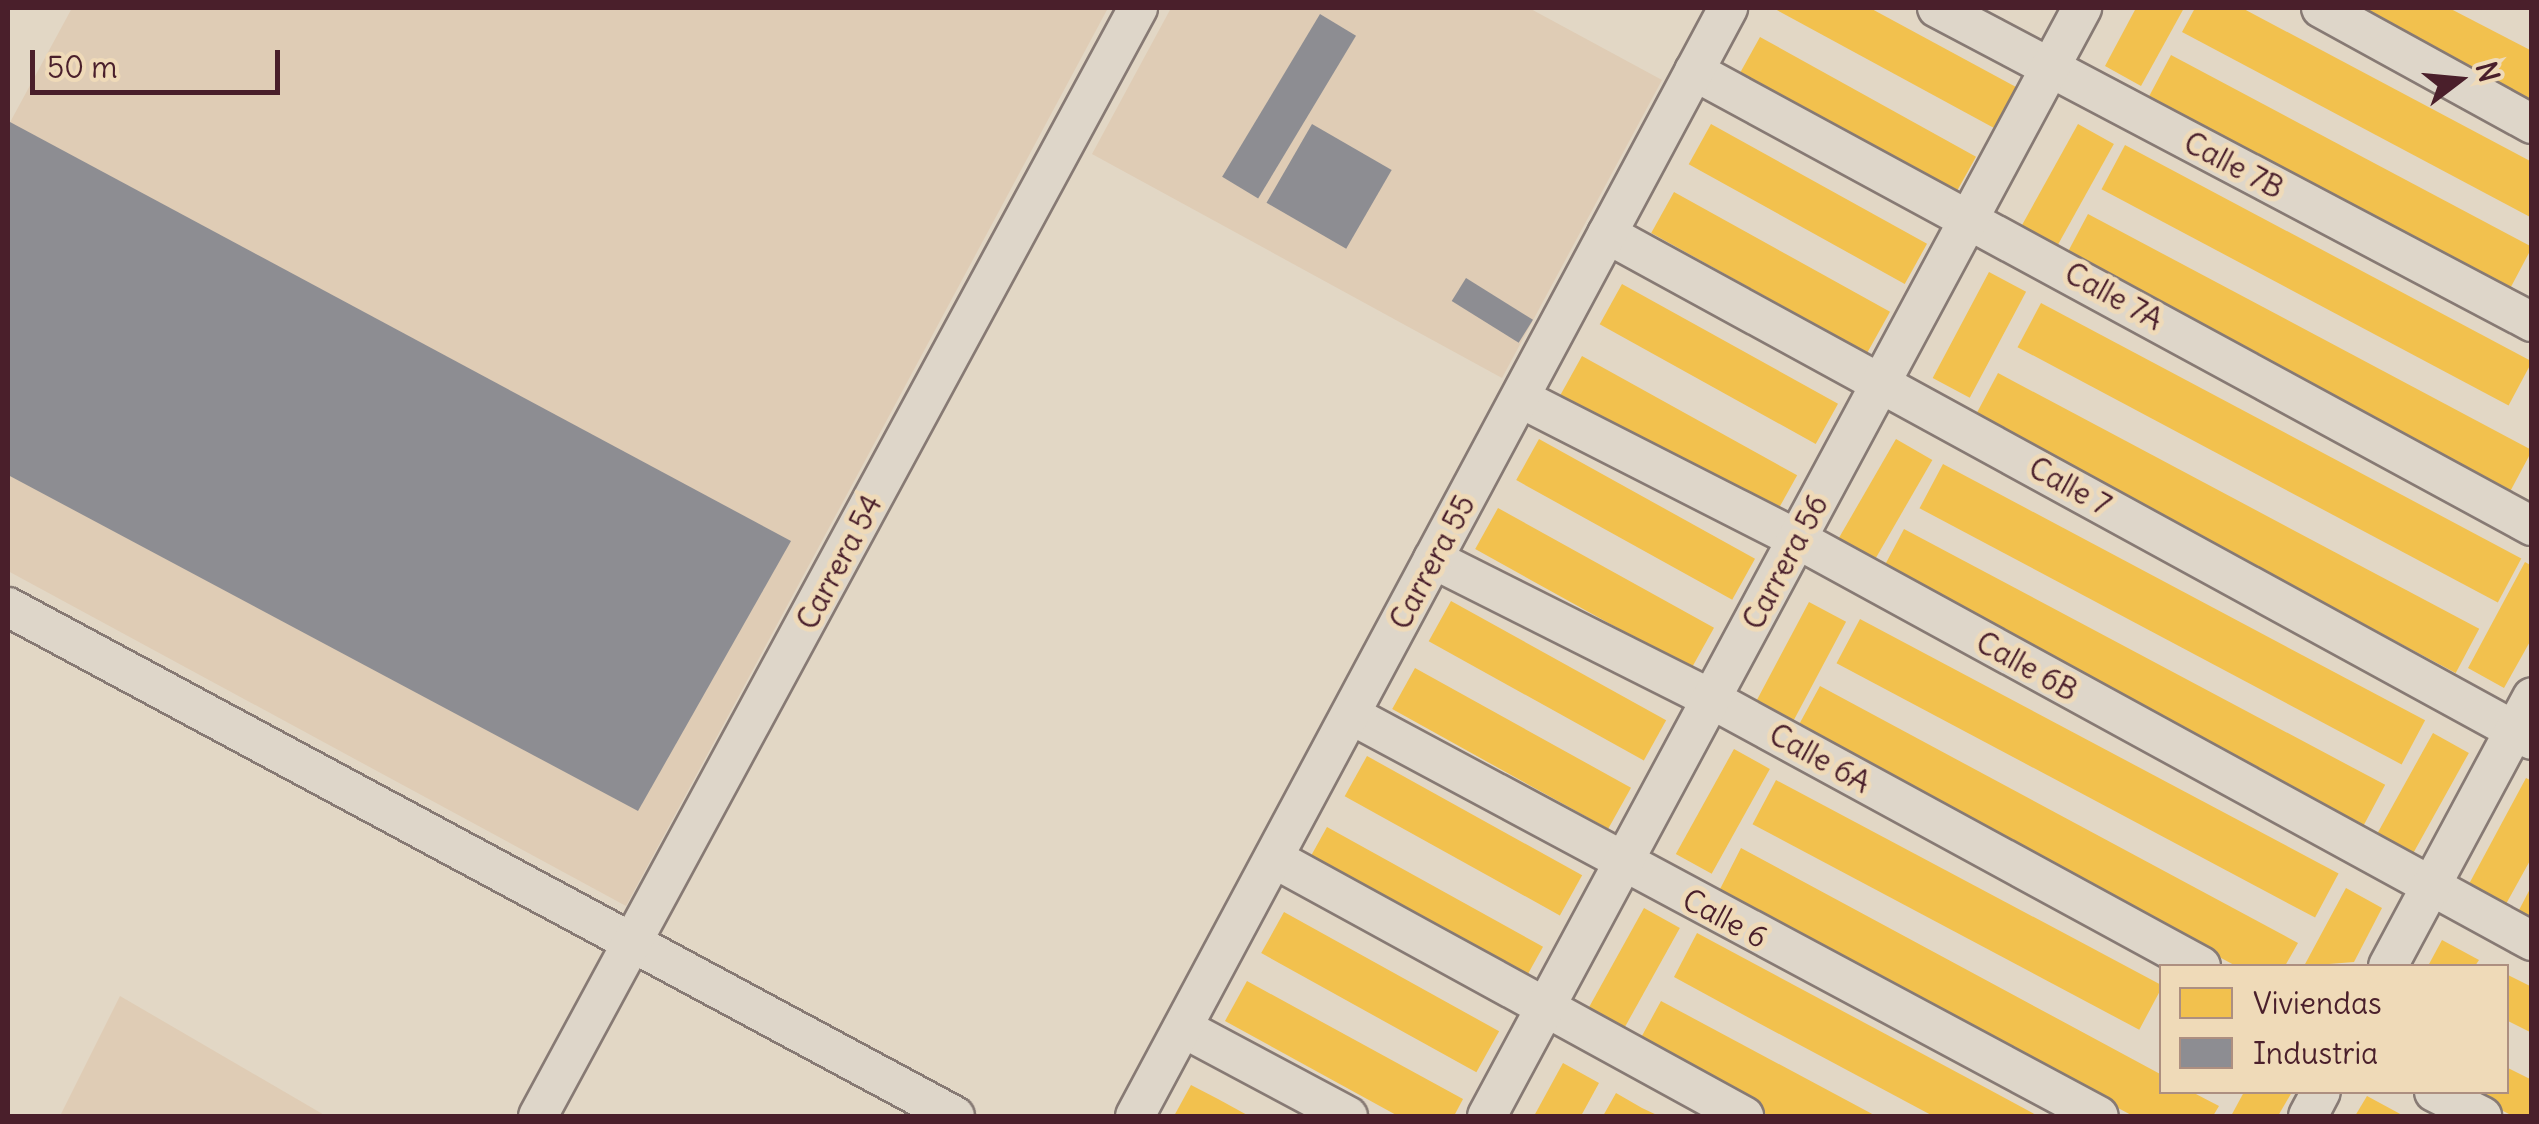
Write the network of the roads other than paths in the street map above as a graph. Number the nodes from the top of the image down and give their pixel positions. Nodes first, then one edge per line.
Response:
1 (1138, 8) edge
2 (1728, 8) edge
3 (1937, 8) edge
4 (2082, 8) edge
5 (2321, 8) edge
6 (2050, 68) junction
7 (1694, 70) junction
8 (2532, 124) edge
9 (1970, 217) junction
10 (1607, 234) junction
11 (2532, 322) edge
12 (1882, 382) junction
13 (1520, 398) junction
14 (2532, 526) edge
15 (1797, 540) junction
16 (1434, 559) junction
17 (8, 608) edge
18 (2532, 698) edge
19 (1711, 699) junction
20 (1353, 716) junction
21 (2523, 735) edge
22 (1275, 859) junction
23 (1623, 864) junction
24 (2430, 888) junction
25 (2532, 942) edge
26 (632, 943) junction
27 (2197, 964) edge
28 (2389, 964) edge
29 (1546, 1006) junction
30 (1183, 1028) junction
31 (2320, 1094) edge
32 (2438, 1094) edge
33 (538, 1116) edge
34 (955, 1116) edge
35 (1135, 1116) edge
36 (1348, 1116) edge
37 (1487, 1116) edge
38 (1744, 1116) edge
39 (2099, 1116) edge
40 (2308, 1116) edge
41 (2482, 1116) edge

1 - 26 street, Carrera 54
2 - 7 street, Carrera 55
3 - 6 street, Calle 7B
4 - 6 street, Carrera 56
5 - 8 street
6 - 9 street, Carrera 56
6 - 11 street, Calle 7B
7 - 9 street, Calle 7A
7 - 10 street, Carrera 55
9 - 12 street, Carrera 56
9 - 14 street, Calle 7A
10 - 12 street, Calle 7
10 - 13 street, Carrera 55
12 - 15 street, Carrera 56
12 - 21 street, Calle 7
13 - 15 street, Calle 6B
13 - 16 street, Carrera 55
15 - 19 street, Carrera 56
15 - 24 street, Calle 6B
16 - 19 street, Calle 6A
16 - 20 street, Carrera 55
17 - 26 street
18 - 21 street
19 - 23 street, Carrera 56
19 - 27 street, Calle 6A
20 - 22 street, Carrera 55
20 - 23 street, Calle 6
21 - 24 street
22 - 29 street
22 - 30 street, Carrera 55
23 - 29 street, Carrera 56
23 - 39 street, Calle 6
24 - 25 street, Calle 6B
24 - 28 street
26 - 33 street, Carrera 54
26 - 34 street
29 - 37 street, Carrera 56
29 - 38 street
30 - 35 street, Carrera 55
30 - 36 street
31 - 40 street
32 - 41 street

